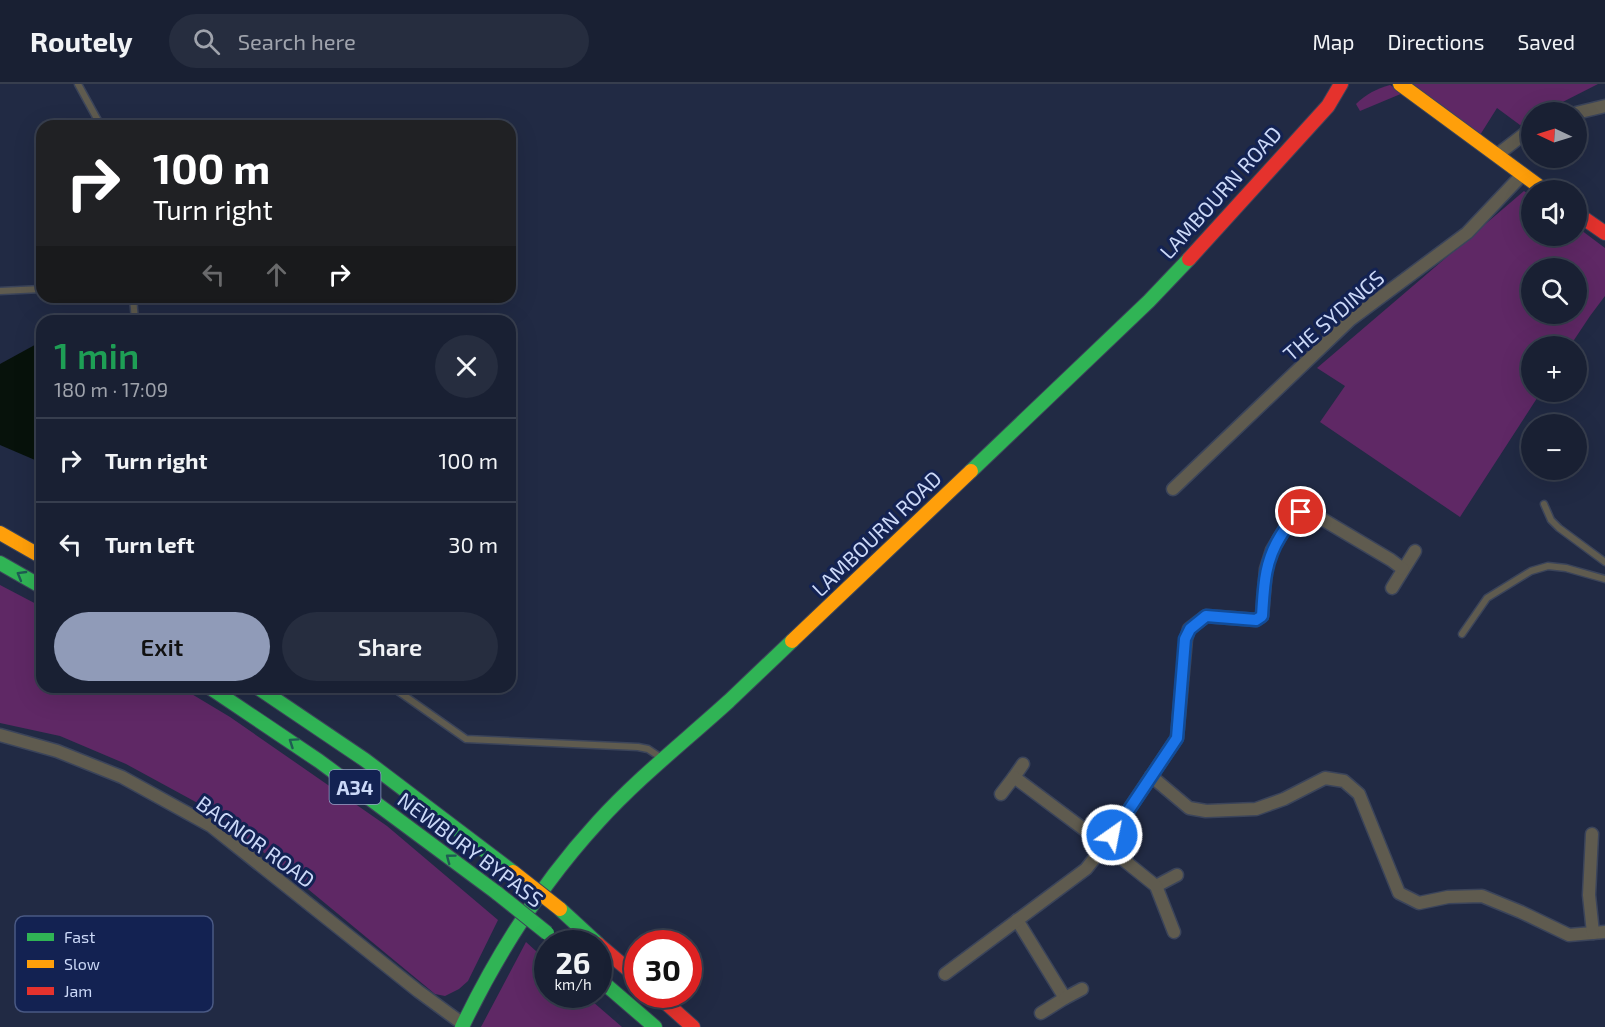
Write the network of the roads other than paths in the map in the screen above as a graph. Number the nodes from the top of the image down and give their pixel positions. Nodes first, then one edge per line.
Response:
1 (78, 84) edge
2 (1341, 84) edge
3 (1400, 84) edge
4 (1605, 106) edge
5 (1587, 110) edge
6 (98, 120) edge
7 (1521, 136) edge
8 (1497, 155) junction
9 (1522, 175) junction
10 (1529, 180) edge
11 (1587, 221) edge
12 (1605, 233) edge
13 (36, 289) edge
14 (0, 291) edge
15 (1173, 489) dead end
16 (1544, 504) dead end
17 (0, 533) edge
18 (1415, 551) dead end
19 (36, 554) edge
20 (1605, 562) edge
21 (0, 563) edge
22 (1403, 569) junction
23 (1605, 579) edge
24 (36, 583) edge
25 (1392, 588) dead end
26 (1462, 634) dead end
27 (218, 693) edge
28 (266, 693) edge
29 (401, 693) edge
30 (0, 735) edge
31 (663, 759) junction
32 (1023, 764) dead end
33 (1150, 776) junction
34 (1014, 777) junction
35 (1001, 794) dead end
36 (1592, 834) dead end
37 (1105, 845) junction
38 (1177, 875) dead end
39 (1156, 886) junction
40 (1017, 920) junction
41 (543, 930) edge
42 (583, 930) edge
43 (1174, 932) dead end
44 (1599, 932) edge
45 (612, 956) edge
46 (624, 966) edge
47 (945, 974) dead end
48 (1082, 989) dead end
49 (612, 990) edge
50 (1065, 998) junction
51 (672, 1008) edge
52 (1041, 1013) dead end
53 (462, 1025) edge
54 (655, 1027) edge
55 (693, 1027) edge

1 - 6 lane
2 - 31 main road, LAMBOURN ROAD
3 - 8 main road
4 - 5 street
7 - 8 street
8 - 9 main road
9 - 10 main road
9 - 15 street, THE SYDINGS
11 - 12 main road
13 - 14 lane
16 - 20 lane
17 - 19 main road
18 - 22 street
24 -> 21 main road
22 - 25 street
22 - 33 street
23 - 26 lane
41 -> 27 main road, NEWBURY BYPASS / A34, bridge
28 - 42 main road, NEWBURY BYPASS / A34, bridge
29 - 31 lane
30 - 53 street, BAGNOR ROAD
31 - 53 main road, LAMBOURN ROAD
32 - 34 street
33 - 37 street
33 - 44 street
34 - 35 street
34 - 37 street
36 - 44 street
37 - 39 street
37 - 40 street
38 - 39 street
39 - 43 street
40 - 47 street
40 - 50 street
45 - 46 main road, NEWBURY BYPASS / A34
48 - 50 street
49 - 54 main road
50 - 52 street
51 - 55 main road

